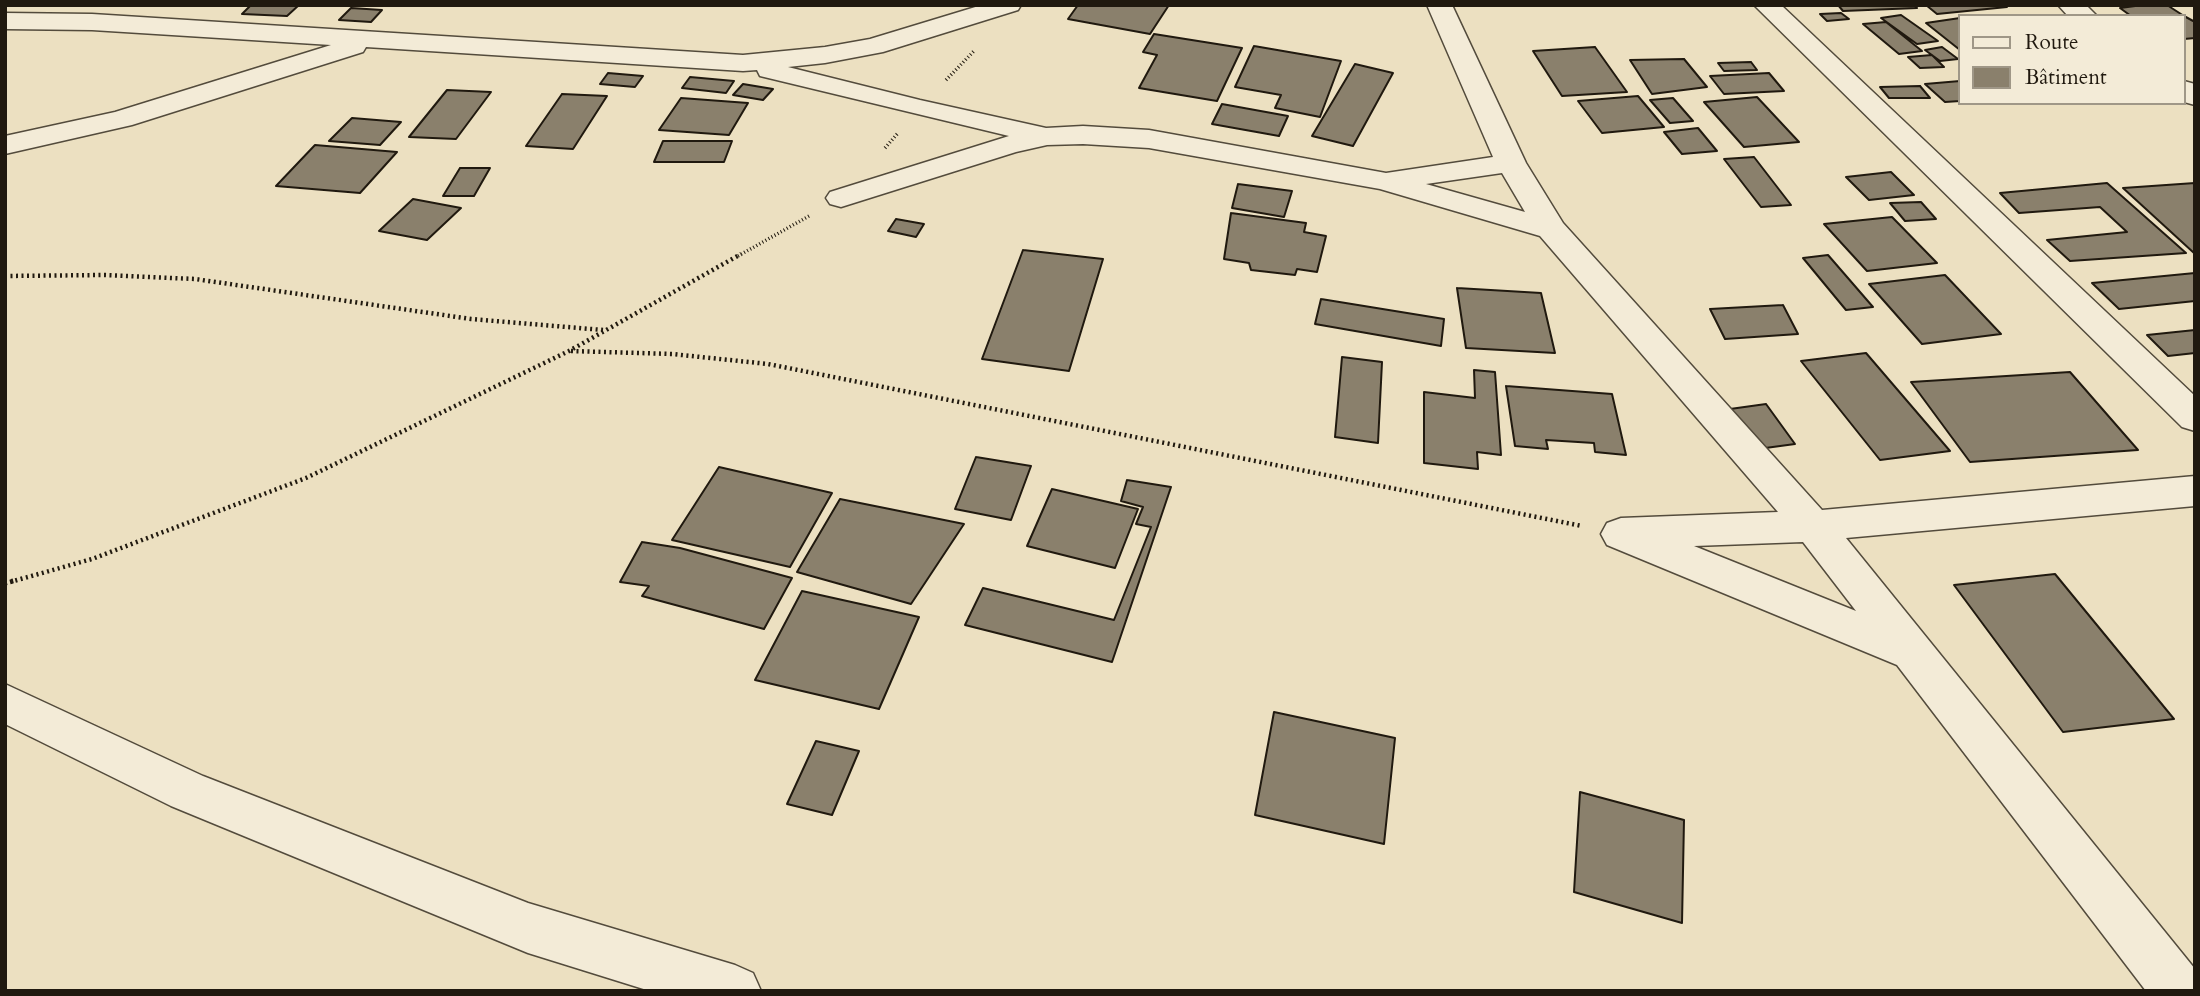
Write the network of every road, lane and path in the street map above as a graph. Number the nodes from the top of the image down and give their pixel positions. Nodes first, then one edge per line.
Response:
1 (1009, 5) edge
2 (1439, 5) edge
3 (1766, 5) edge
4 (5, 21) edge
5 (276, 33) junction
6 (376, 40) junction
7 (982, 43) dead end
8 (743, 63) junction
9 (919, 108) junction
10 (122, 119) junction
11 (1047, 136) junction
12 (11, 157) edge
13 (1511, 163) junction
14 (1384, 181) junction
15 (841, 198) junction
16 (1551, 229) junction
17 (5, 276) edge
18 (604, 330) junction
19 (569, 351) junction
20 (2195, 418) edge
21 (2195, 491) edge
22 (1813, 526) junction
23 (1621, 534) junction
24 (5, 583) edge
25 (1911, 652) junction
26 (5, 703) edge
27 (735, 991) edge
28 (2179, 991) edge

1 - 8 street
2 - 13 street
3 - 20 street
4 - 5 street
5 - 6 street
5 - 10 street
6 - 8 street
6 - 10 street
7 - 9 path
8 - 9 street
9 - 11 street
9 - 15 path
10 - 12 street
11 - 14 street
11 - 15 street
13 - 14 street
13 - 16 street
14 - 16 street
15 - 18 path
16 - 22 street
17 - 18 path
18 - 19 path
19 - 23 path
19 - 24 path
21 - 22 street
22 - 23 street
22 - 25 street
23 - 25 street
25 - 28 street
26 - 27 street

